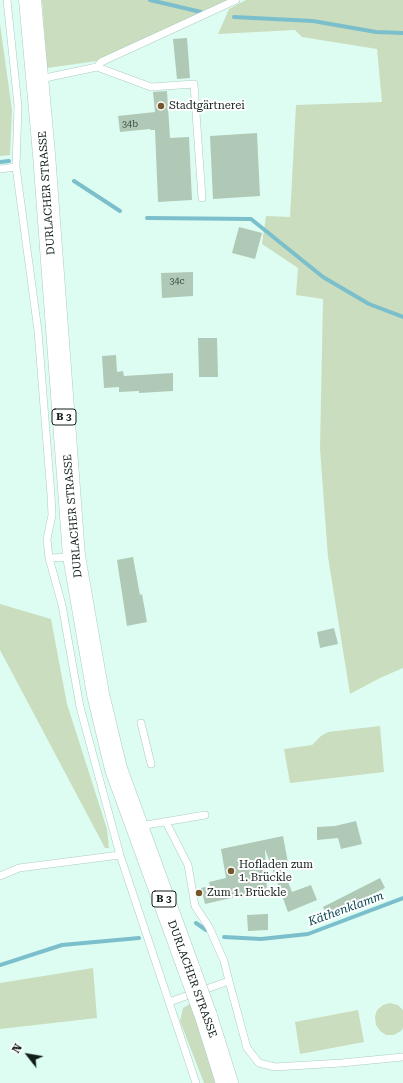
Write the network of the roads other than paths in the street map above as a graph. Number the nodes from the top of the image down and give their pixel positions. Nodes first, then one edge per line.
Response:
1 (7, 0) edge
2 (30, 0) edge
3 (236, 0) edge
4 (97, 68) junction
5 (38, 79) junction
6 (16, 167) junction
7 (0, 169) edge
8 (202, 198) dead end
9 (74, 556) junction
10 (49, 558) junction
11 (141, 723) dead end
12 (151, 764) dead end
13 (205, 815) dead end
14 (166, 822) junction
15 (138, 826) junction
16 (120, 855) junction
17 (0, 876) edge
18 (228, 981) junction
19 (169, 1002) junction
20 (403, 1057) edge
21 (196, 1083) edge
22 (227, 1083) edge

1 - 6 lane
2 - 5 main road, DURLACHER STRASSE / B 3
3 - 4 lane
4 - 5 lane
4 - 8 lane
5 - 9 main road, DURLACHER STRASSE / B 3
6 - 7 lane
6 - 10 lane
9 - 10 lane
9 - 15 main road, DURLACHER STRASSE / B 3
10 - 16 lane
11 - 12 lane
13 - 14 lane
14 - 15 lane
14 - 18 lane
15 - 22 main road, DURLACHER STRASSE / B 3, bridge
16 - 17 lane
16 - 19 lane
18 - 19 lane
18 - 20 lane
19 - 21 lane

